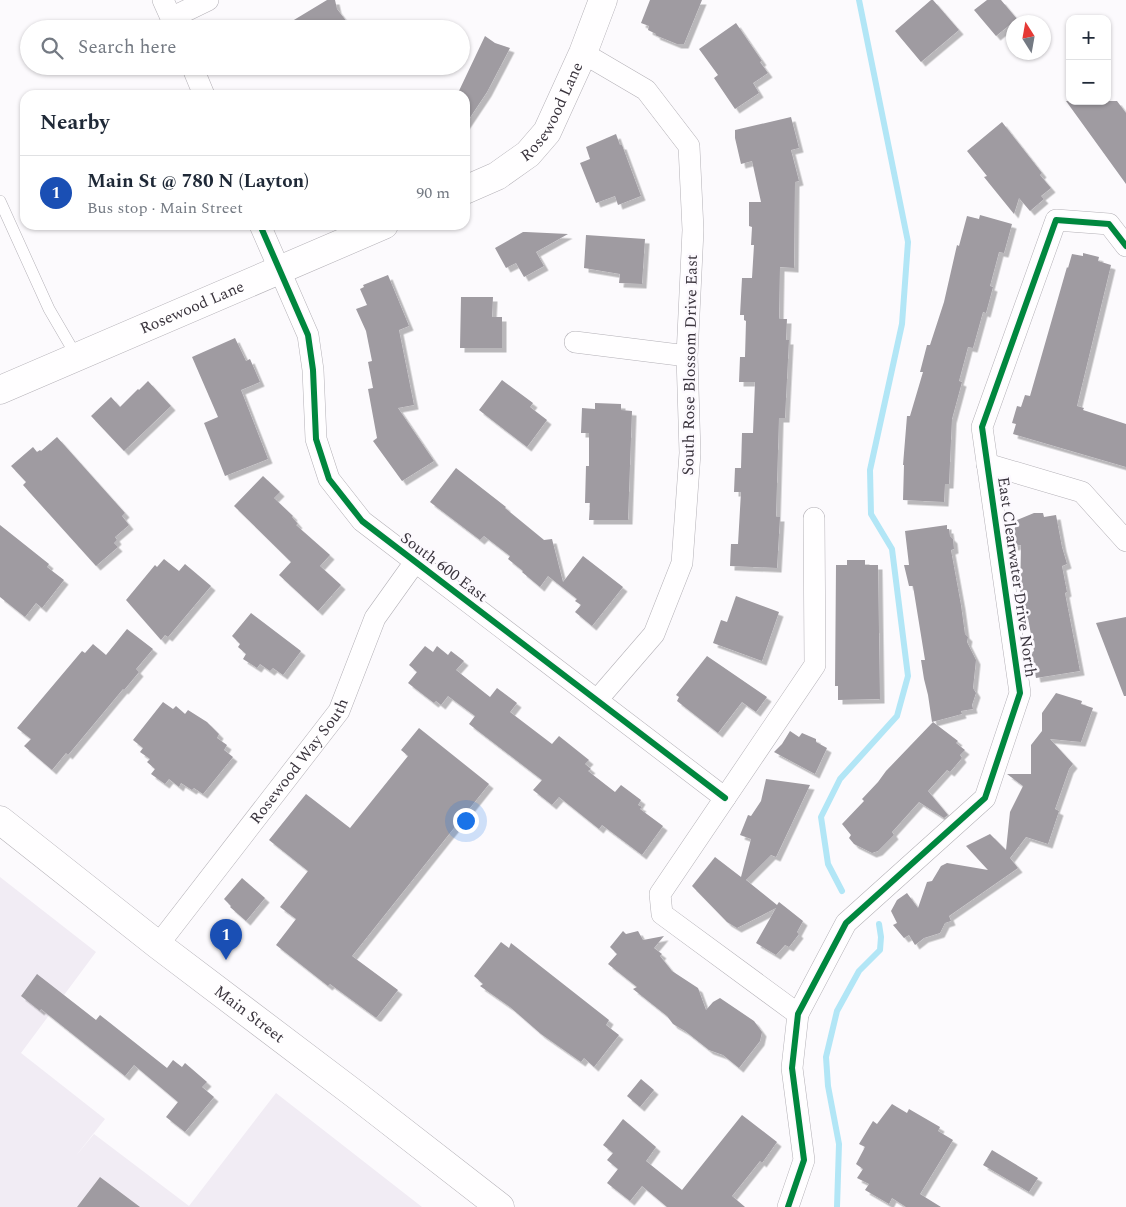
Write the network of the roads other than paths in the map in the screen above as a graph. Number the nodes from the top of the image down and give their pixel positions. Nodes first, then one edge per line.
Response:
1 (208, 0) edge
2 (604, 0) edge
3 (170, 16) edge
4 (583, 53) junction
5 (196, 75) edge
6 (202, 90) edge
7 (470, 188) edge
8 (0, 201) edge
9 (262, 230) edge
10 (372, 230) edge
11 (1126, 246) edge
12 (280, 270) junction
13 (575, 342) dead end
14 (687, 356) junction
15 (77, 357) junction
16 (0, 390) edge
17 (987, 464) junction
18 (814, 518) dead end
19 (1126, 541) edge
20 (415, 562) junction
21 (597, 700) junction
22 (725, 798) junction
23 (0, 820) edge
24 (158, 945) junction
25 (798, 1014) junction
26 (497, 1206) edge
27 (788, 1207) edge

1 - 3 street
2 - 4 street, Rosewood Lane
4 - 7 street, Rosewood Lane
4 - 14 street, South Rose Blossom Drive East
5 - 6 street
8 - 15 lane
9 - 12 street, South 600 East
10 - 12 street, Rosewood Lane
11 - 17 street, East Clearwater Drive North
12 - 15 street, Rosewood Lane
12 - 20 street, South 600 East
13 - 14 street
14 - 21 street, South Rose Blossom Drive East
15 - 16 street, Rosewood Lane
17 - 19 street
17 - 25 street, East Clearwater Drive North
18 - 22 street
20 - 21 street, South 600 East
20 - 24 street, Rosewood Way South
21 - 22 street, South 600 East
22 - 25 street
23 - 24 street, Main Street
24 - 26 street, Main Street
25 - 27 street

